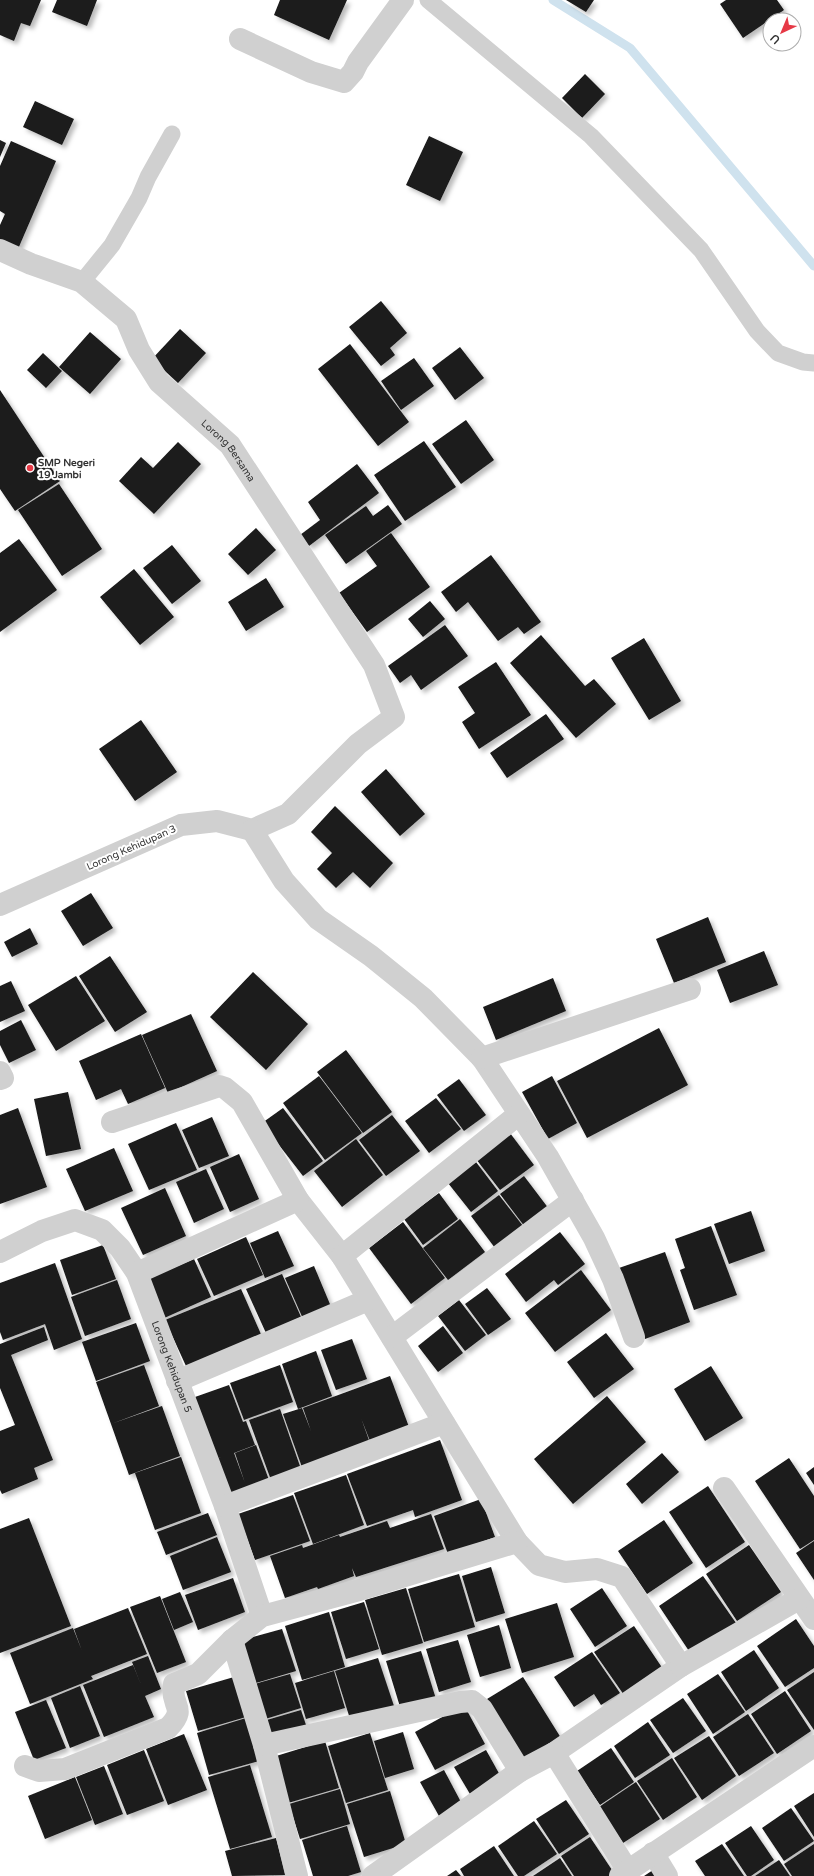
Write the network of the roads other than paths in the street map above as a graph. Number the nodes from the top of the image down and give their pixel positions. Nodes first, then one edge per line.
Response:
1 (403, 0) edge
2 (428, 0) edge
3 (240, 38) dead end
4 (172, 134) dead end
5 (0, 250) edge
6 (82, 282) junction
7 (814, 363) edge
8 (252, 830) junction
9 (0, 905) edge
10 (690, 989) dead end
11 (482, 1058) junction
12 (519, 1114) junction
13 (112, 1122) dead end
14 (298, 1200) junction
15 (573, 1200) junction
16 (0, 1252) edge
17 (342, 1256) junction
18 (137, 1273) junction
19 (368, 1300) junction
20 (392, 1337) junction
21 (634, 1337) dead end
22 (177, 1381) junction
23 (444, 1423) junction
24 (724, 1488) dead end
25 (225, 1506) junction
26 (517, 1542) junction
27 (799, 1599) junction
28 (262, 1616) junction
29 (814, 1619) edge
30 (232, 1640) junction
31 (681, 1666) junction
32 (264, 1745) junction
33 (814, 1746) edge
34 (554, 1752) junction
35 (24, 1766) dead end
36 (520, 1771) junction
37 (653, 1853) junction
38 (624, 1873) edge
39 (297, 1876) edge
40 (373, 1876) edge
41 (667, 1876) edge

1 - 3 street
2 - 7 lane
4 - 6 lane
5 - 6 street, Lorong Bersama
6 - 8 street, Lorong Bersama
8 - 9 street, Lorong Kehidupan 3
8 - 11 street
10 - 11 street
11 - 12 street
12 - 15 street
12 - 17 street
13 - 14 street
14 - 17 street
14 - 18 street
15 - 20 street
15 - 21 street
16 - 18 street, Lorong Kehidupan 5
17 - 19 street
18 - 22 street, Lorong Kehidupan 5
19 - 20 street
19 - 22 street
20 - 23 street
22 - 25 street, Lorong Kehidupan 5
23 - 25 street
23 - 26 street
24 - 27 street
25 - 28 street, Lorong Kehidupan 5
26 - 28 street
26 - 31 street
27 - 29 street
27 - 31 street
28 - 30 street
30 - 32 street
30 - 35 street
31 - 34 street
32 - 36 street
32 - 39 street
33 - 37 street
34 - 36 street
34 - 38 street
36 - 40 street
37 - 38 street
37 - 41 street

